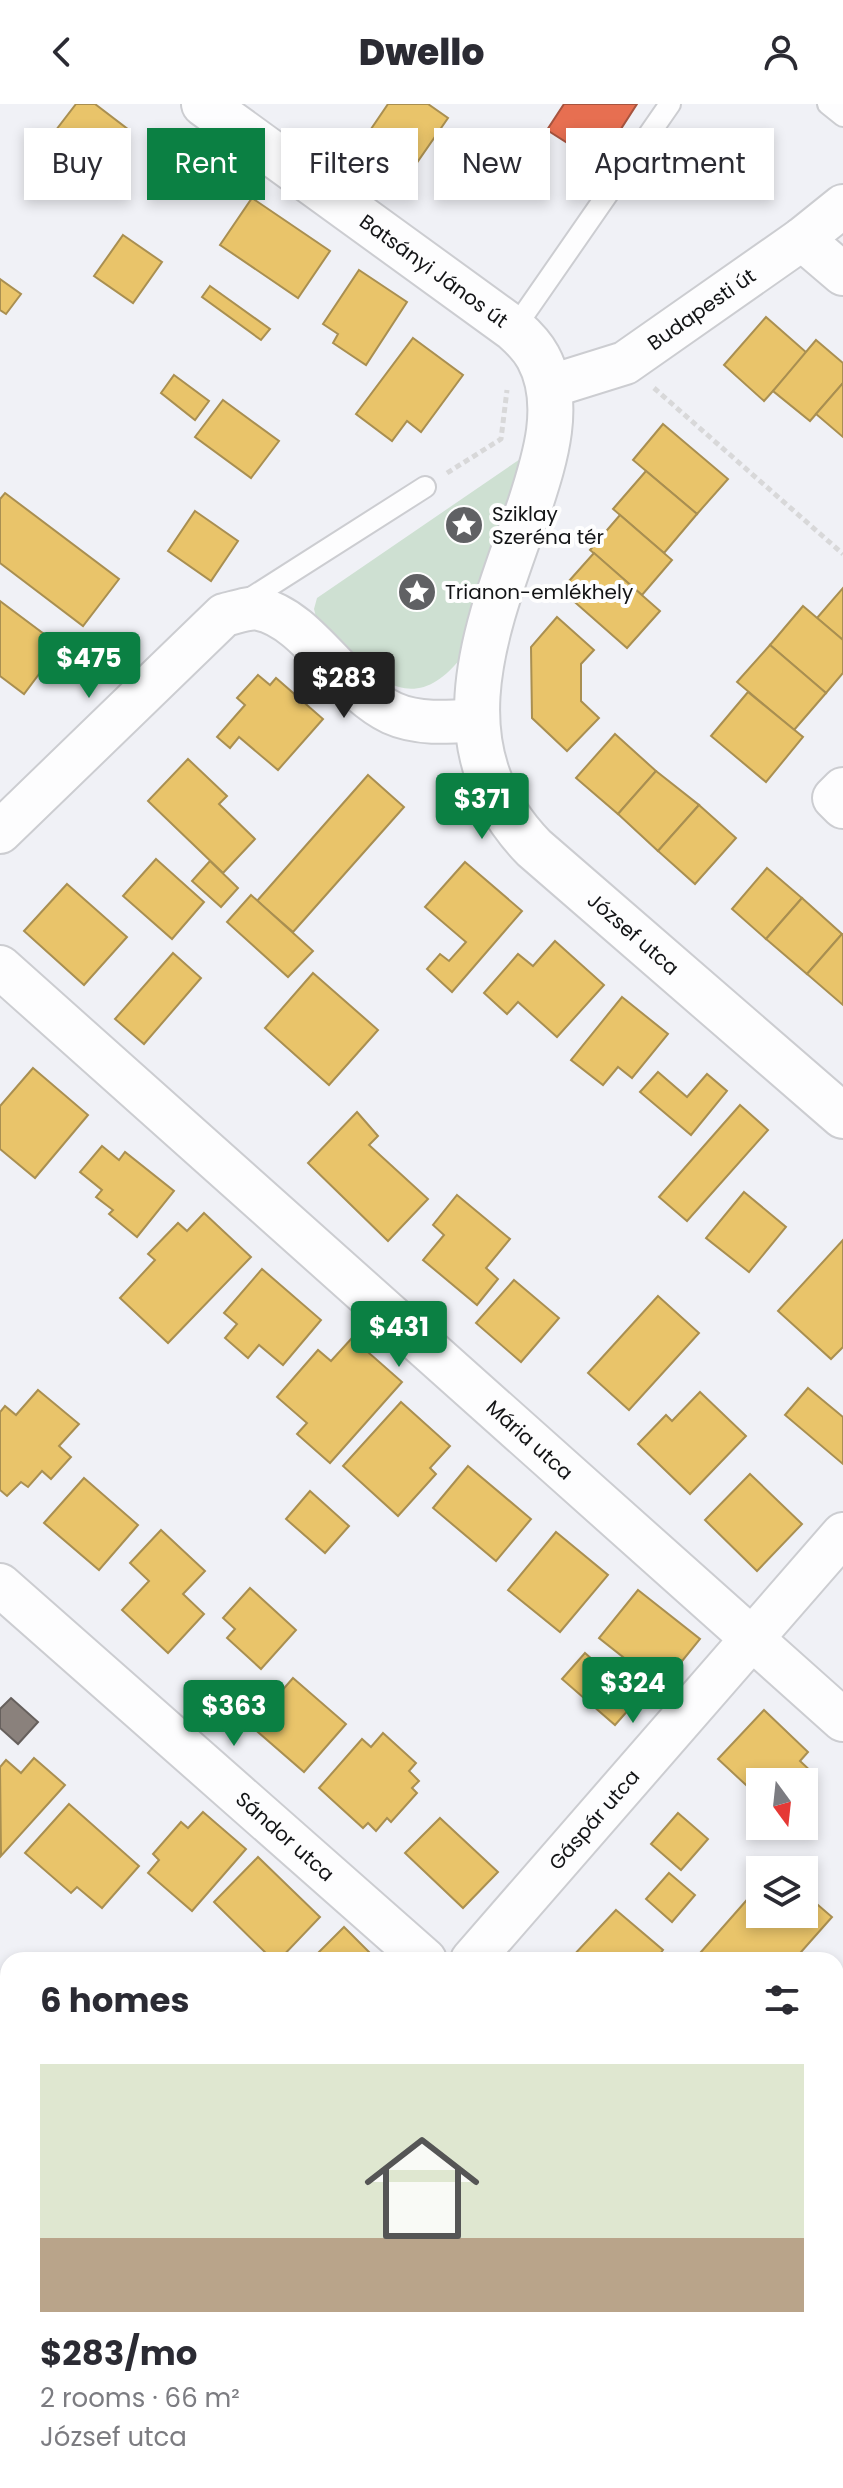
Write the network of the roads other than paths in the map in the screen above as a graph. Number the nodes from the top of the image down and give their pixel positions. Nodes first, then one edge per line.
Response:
1 (204, 104) edge
2 (670, 104) edge
3 (828, 104) edge
4 (843, 116) edge
5 (843, 206) edge
6 (802, 239) junction
7 (843, 274) edge
8 (514, 329) junction
9 (549, 398) junction
10 (425, 487) road end
11 (224, 615) junction
12 (477, 720) junction
13 (843, 789) edge
14 (843, 807) edge
15 (0, 832) edge
16 (0, 967) edge
17 (843, 1116) edge
18 (843, 1534) edge
19 (0, 1585) edge
20 (751, 1640) junction
21 (843, 1720) edge
22 (416, 1952) edge
23 (479, 1952) edge

1 - 8 street, Batsányi János út
2 - 8 lane
3 - 4 lane
5 - 6 street, Budapesti út
6 - 7 street
6 - 9 street, Budapesti út
8 - 9 street, Batsányi János út
9 - 12 street, József utca
10 - 11 lane
11 - 12 street
11 - 15 street
12 - 17 street, József utca
13 - 14 street
16 - 20 street, Mária utca
18 - 20 street, Gáspár utca
19 - 22 street, Sándor utca
20 - 21 street, Mária utca
20 - 23 street, Gáspár utca

